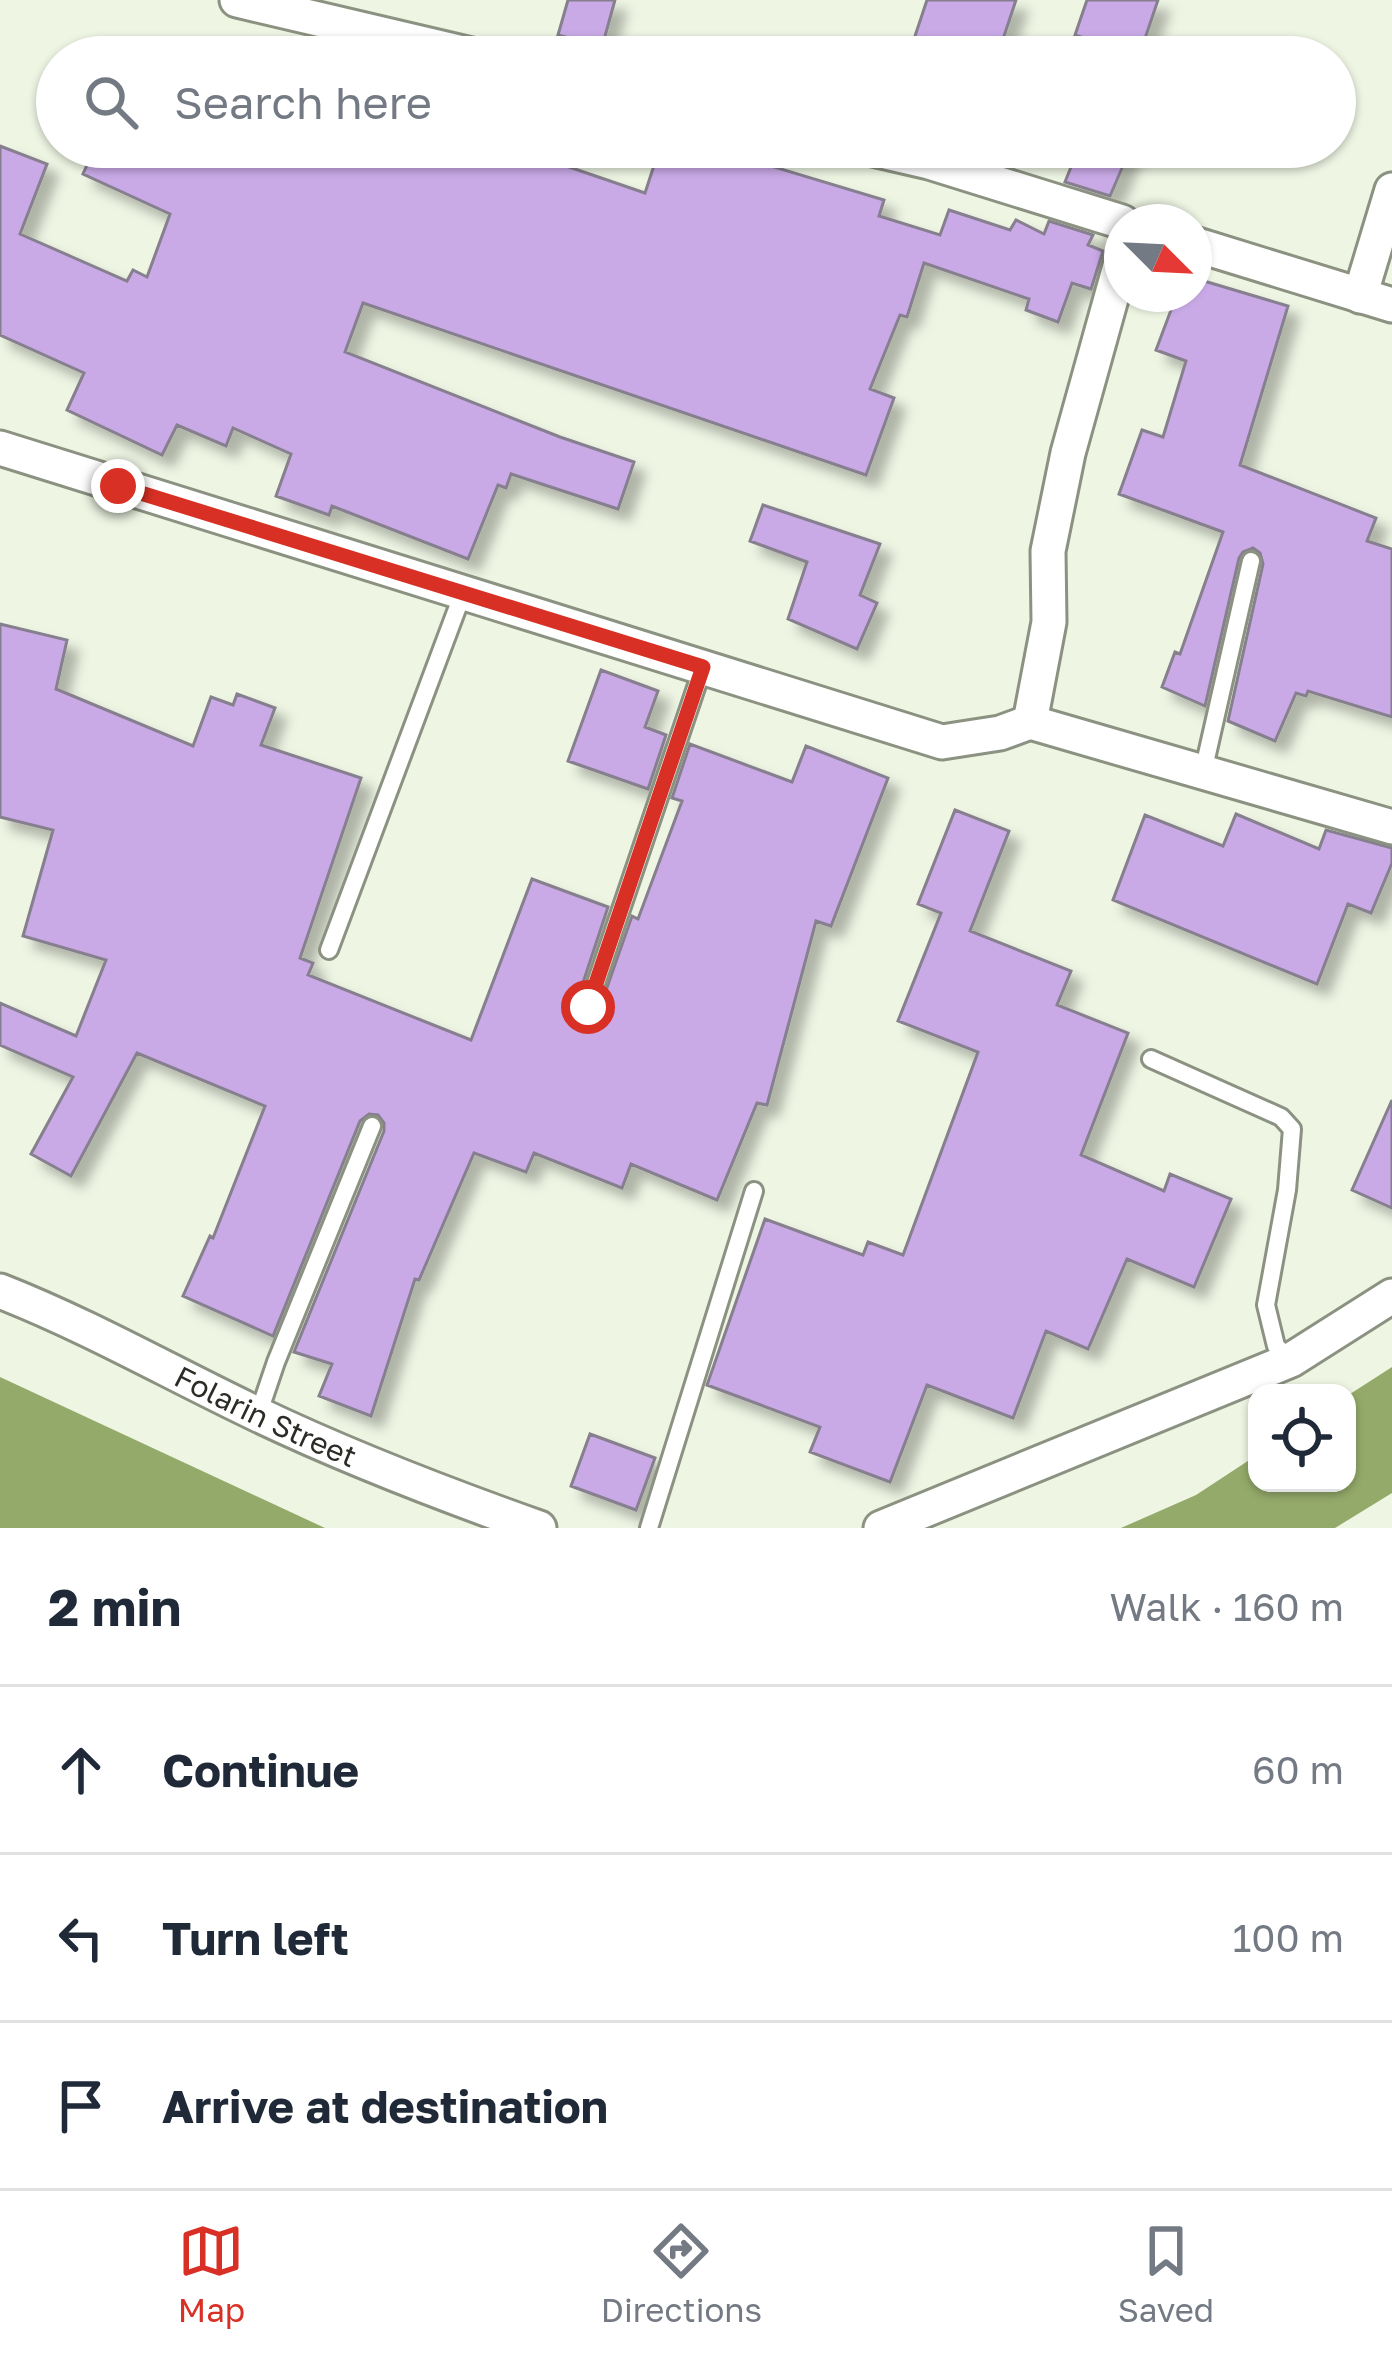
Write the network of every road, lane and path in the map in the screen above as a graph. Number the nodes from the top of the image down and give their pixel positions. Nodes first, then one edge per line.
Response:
1 (237, 0) edge
2 (390, 36) edge
3 (948, 168) edge
4 (1392, 190) edge
5 (1104, 216) edge
6 (1212, 250) edge
7 (1376, 300) edge
8 (1107, 312) edge
9 (0, 448) edge
10 (1251, 561) dead end
11 (464, 593) junction
12 (703, 667) junction
13 (1030, 722) junction
14 (1203, 772) junction
15 (1392, 827) edge
16 (329, 950) dead end
17 (588, 1007) dead end
18 (1151, 1059) dead end
19 (372, 1126) dead end
20 (754, 1191) dead end
21 (0, 1291) edge
22 (1392, 1296) edge
23 (1291, 1360) junction
24 (258, 1415) junction
25 (539, 1528) edge
26 (649, 1528) edge
27 (881, 1528) edge

1 - 2 street
3 - 5 street
4 - 7 street
6 - 7 street
8 - 13 street
9 - 11 street
10 - 14 lane
11 - 12 street
11 - 16 lane
12 - 13 street
12 - 17 lane
13 - 14 street
14 - 15 street
18 - 23 lane
19 - 24 lane
20 - 26 lane
21 - 24 street, Folarin Street
22 - 23 street
23 - 27 street
24 - 25 street, Folarin Street

